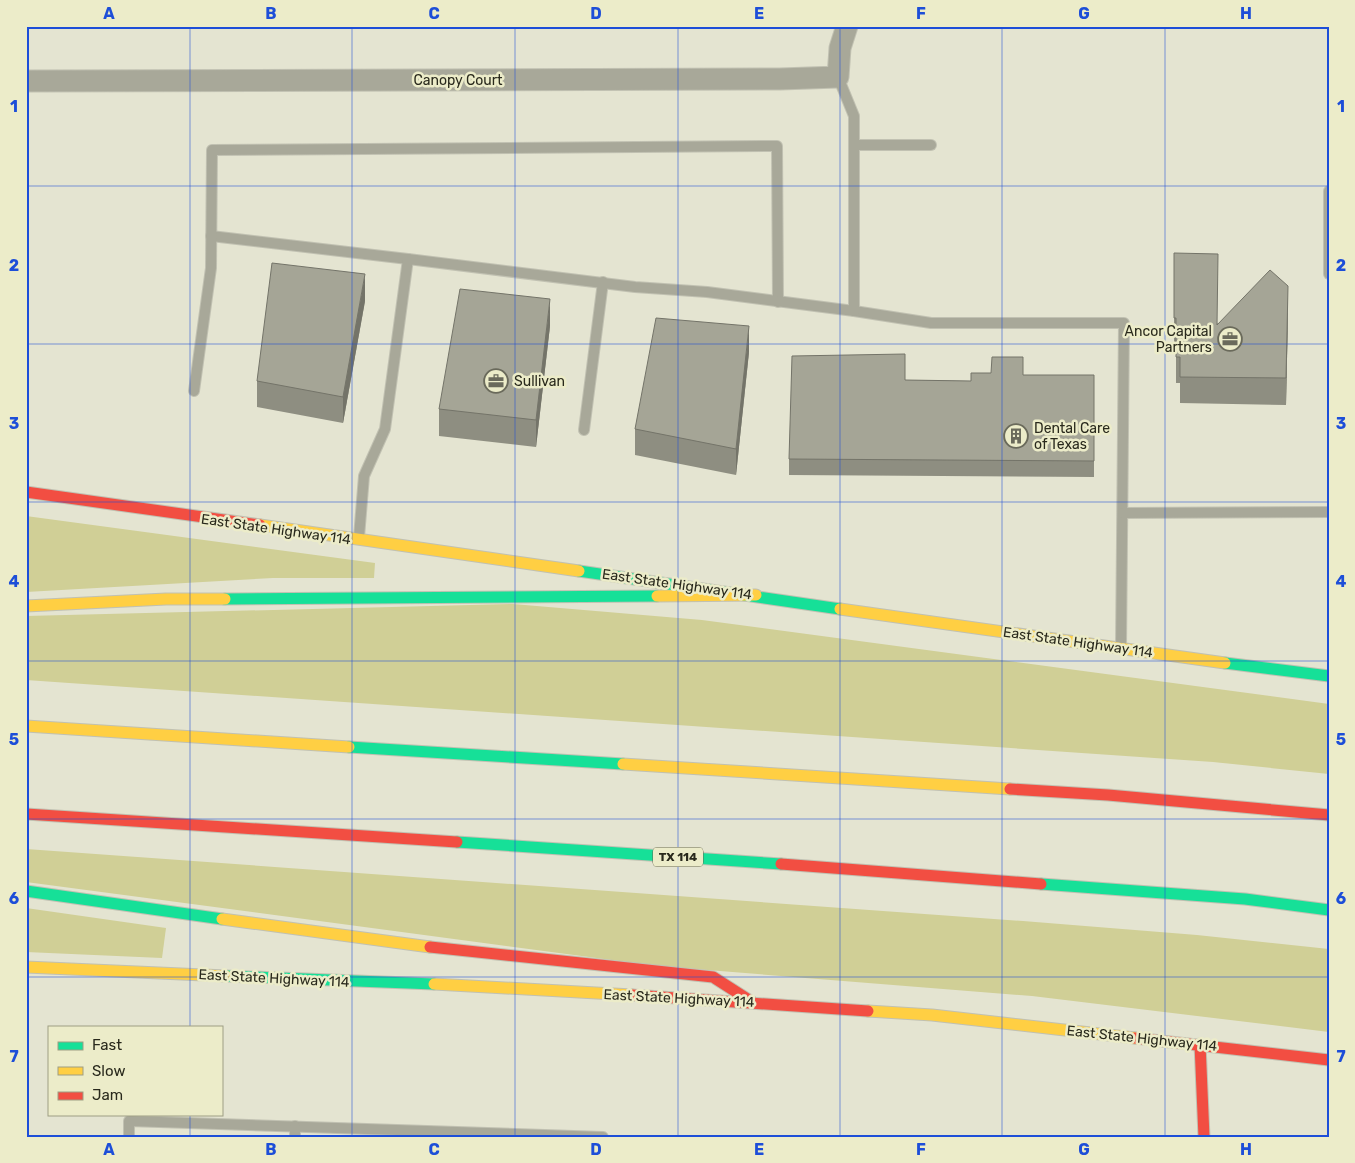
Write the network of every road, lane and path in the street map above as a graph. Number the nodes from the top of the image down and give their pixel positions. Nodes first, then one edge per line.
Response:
1 (847, 26) edge
2 (838, 77) junction
3 (26, 80) edge
4 (855, 145) junction
5 (931, 145) dead end
6 (1329, 191) edge
7 (211, 236) junction
8 (408, 259) junction
9 (1329, 274) edge
10 (603, 282) junction
11 (778, 302) junction
12 (854, 311) junction
13 (194, 391) dead end
14 (584, 430) dead end
15 (26, 492) edge
16 (1329, 512) edge
17 (1123, 513) junction
18 (358, 541) junction
19 (756, 595) junction
20 (26, 606) edge
21 (1121, 649) junction
22 (1329, 676) edge
23 (26, 726) edge
24 (26, 814) edge
25 (1329, 816) edge
26 (26, 891) edge
27 (1329, 910) edge
28 (26, 967) edge
29 (752, 1002) junction
30 (1200, 1044) junction
31 (1329, 1060) edge
32 (295, 1132) edge
33 (368, 1133) edge
34 (449, 1134) edge
35 (520, 1135) edge
36 (129, 1137) edge
37 (601, 1137) edge
38 (1204, 1137) edge

1 - 2 street
2 - 3 street, Canopy Court
2 - 4 lane
4 - 5 lane
4 - 12 lane
6 - 9 lane
7 - 8 lane
7 - 11 lane
7 - 13 lane
8 - 10 lane
8 - 18 lane
10 - 11 lane
10 - 14 lane
11 - 12 lane
12 - 17 lane
15 - 18 main road, East State Highway 114
16 - 17 lane
17 - 21 lane
18 - 19 main road, East State Highway 114
19 - 20 main road
19 - 21 main road, East State Highway 114
21 - 22 main road, East State Highway 114
23 - 25 main road
24 - 27 main road, TX 114
26 - 29 main road
28 - 29 main road, East State Highway 114
29 - 30 main road, East State Highway 114
30 - 31 main road, East State Highway 114
30 - 38 main road
32 - 33 lane
32 - 36 lane
33 - 34 lane
34 - 35 lane
35 - 37 lane

